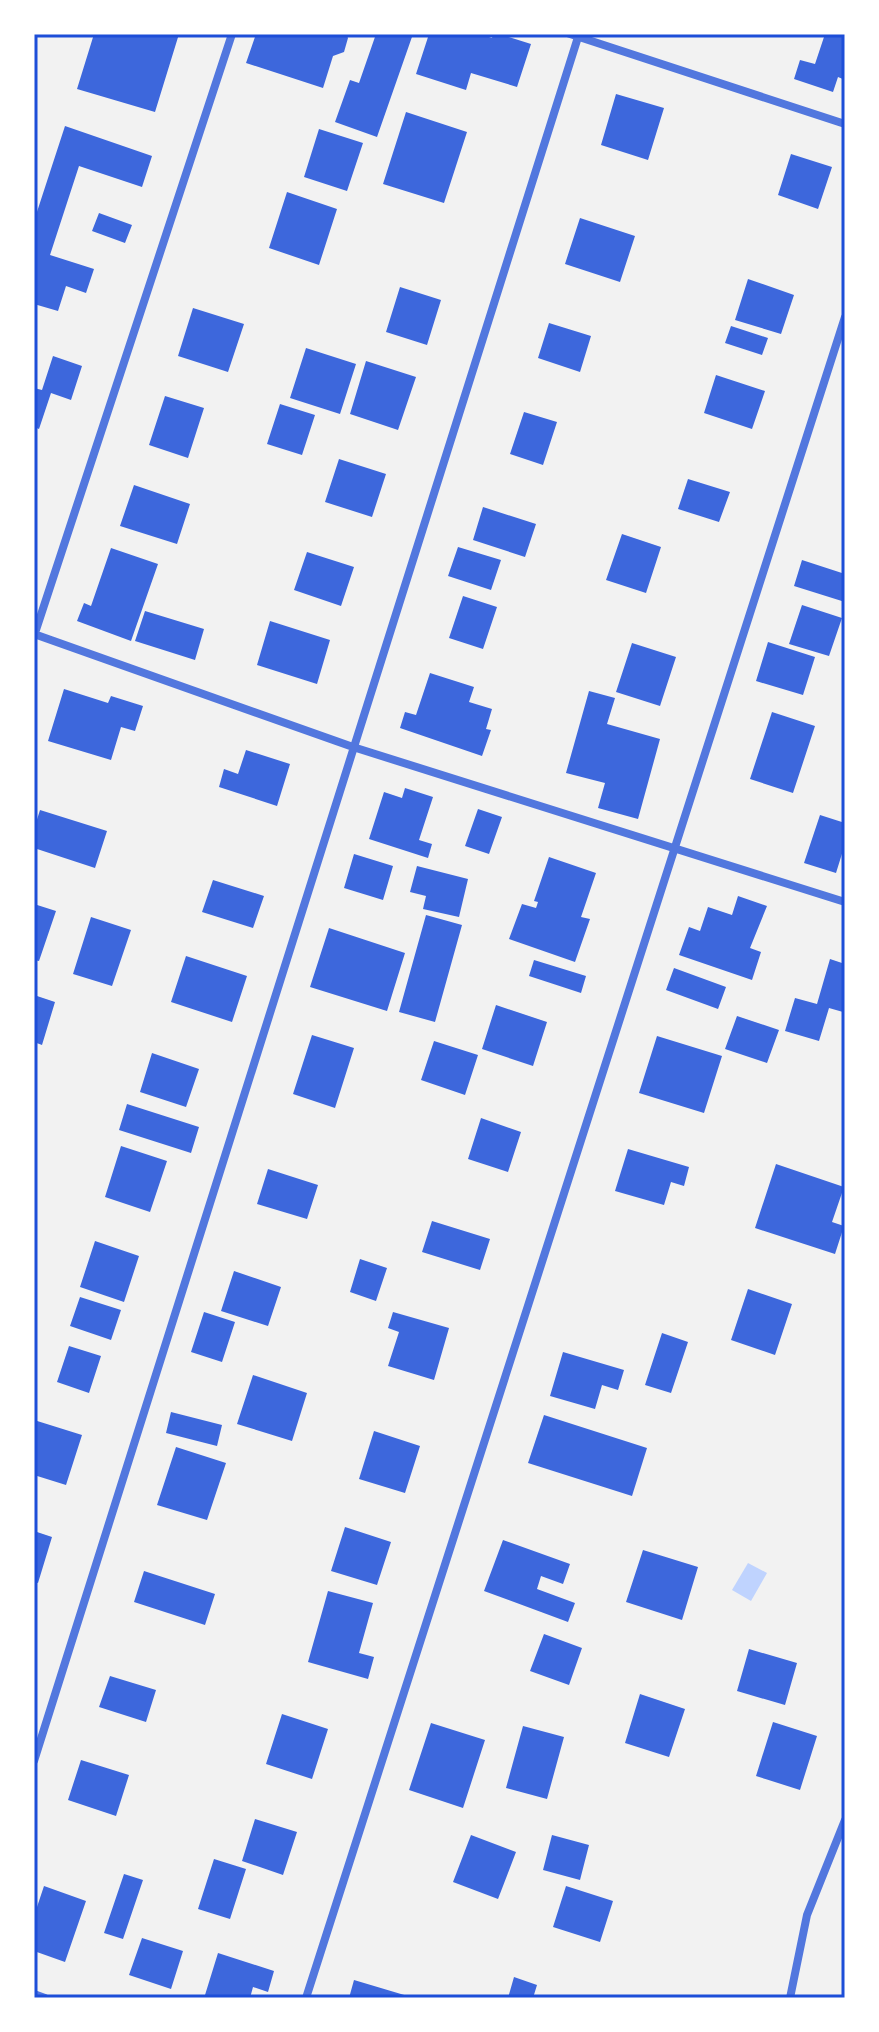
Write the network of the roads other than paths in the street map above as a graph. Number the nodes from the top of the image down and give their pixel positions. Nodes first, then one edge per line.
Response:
1 (232, 34) edge
2 (576, 35) edge
3 (845, 124) edge
4 (845, 317) edge
5 (34, 635) edge
6 (353, 747) junction
7 (673, 849) junction
8 (845, 902) edge
9 (34, 1761) edge
10 (845, 1820) edge
11 (306, 1998) edge
12 (790, 1998) edge

1 - 5 street
2 - 3 street
2 - 6 street
4 - 7 street
5 - 6 street
6 - 7 street
6 - 9 street
7 - 8 street
7 - 11 street
10 - 12 street

